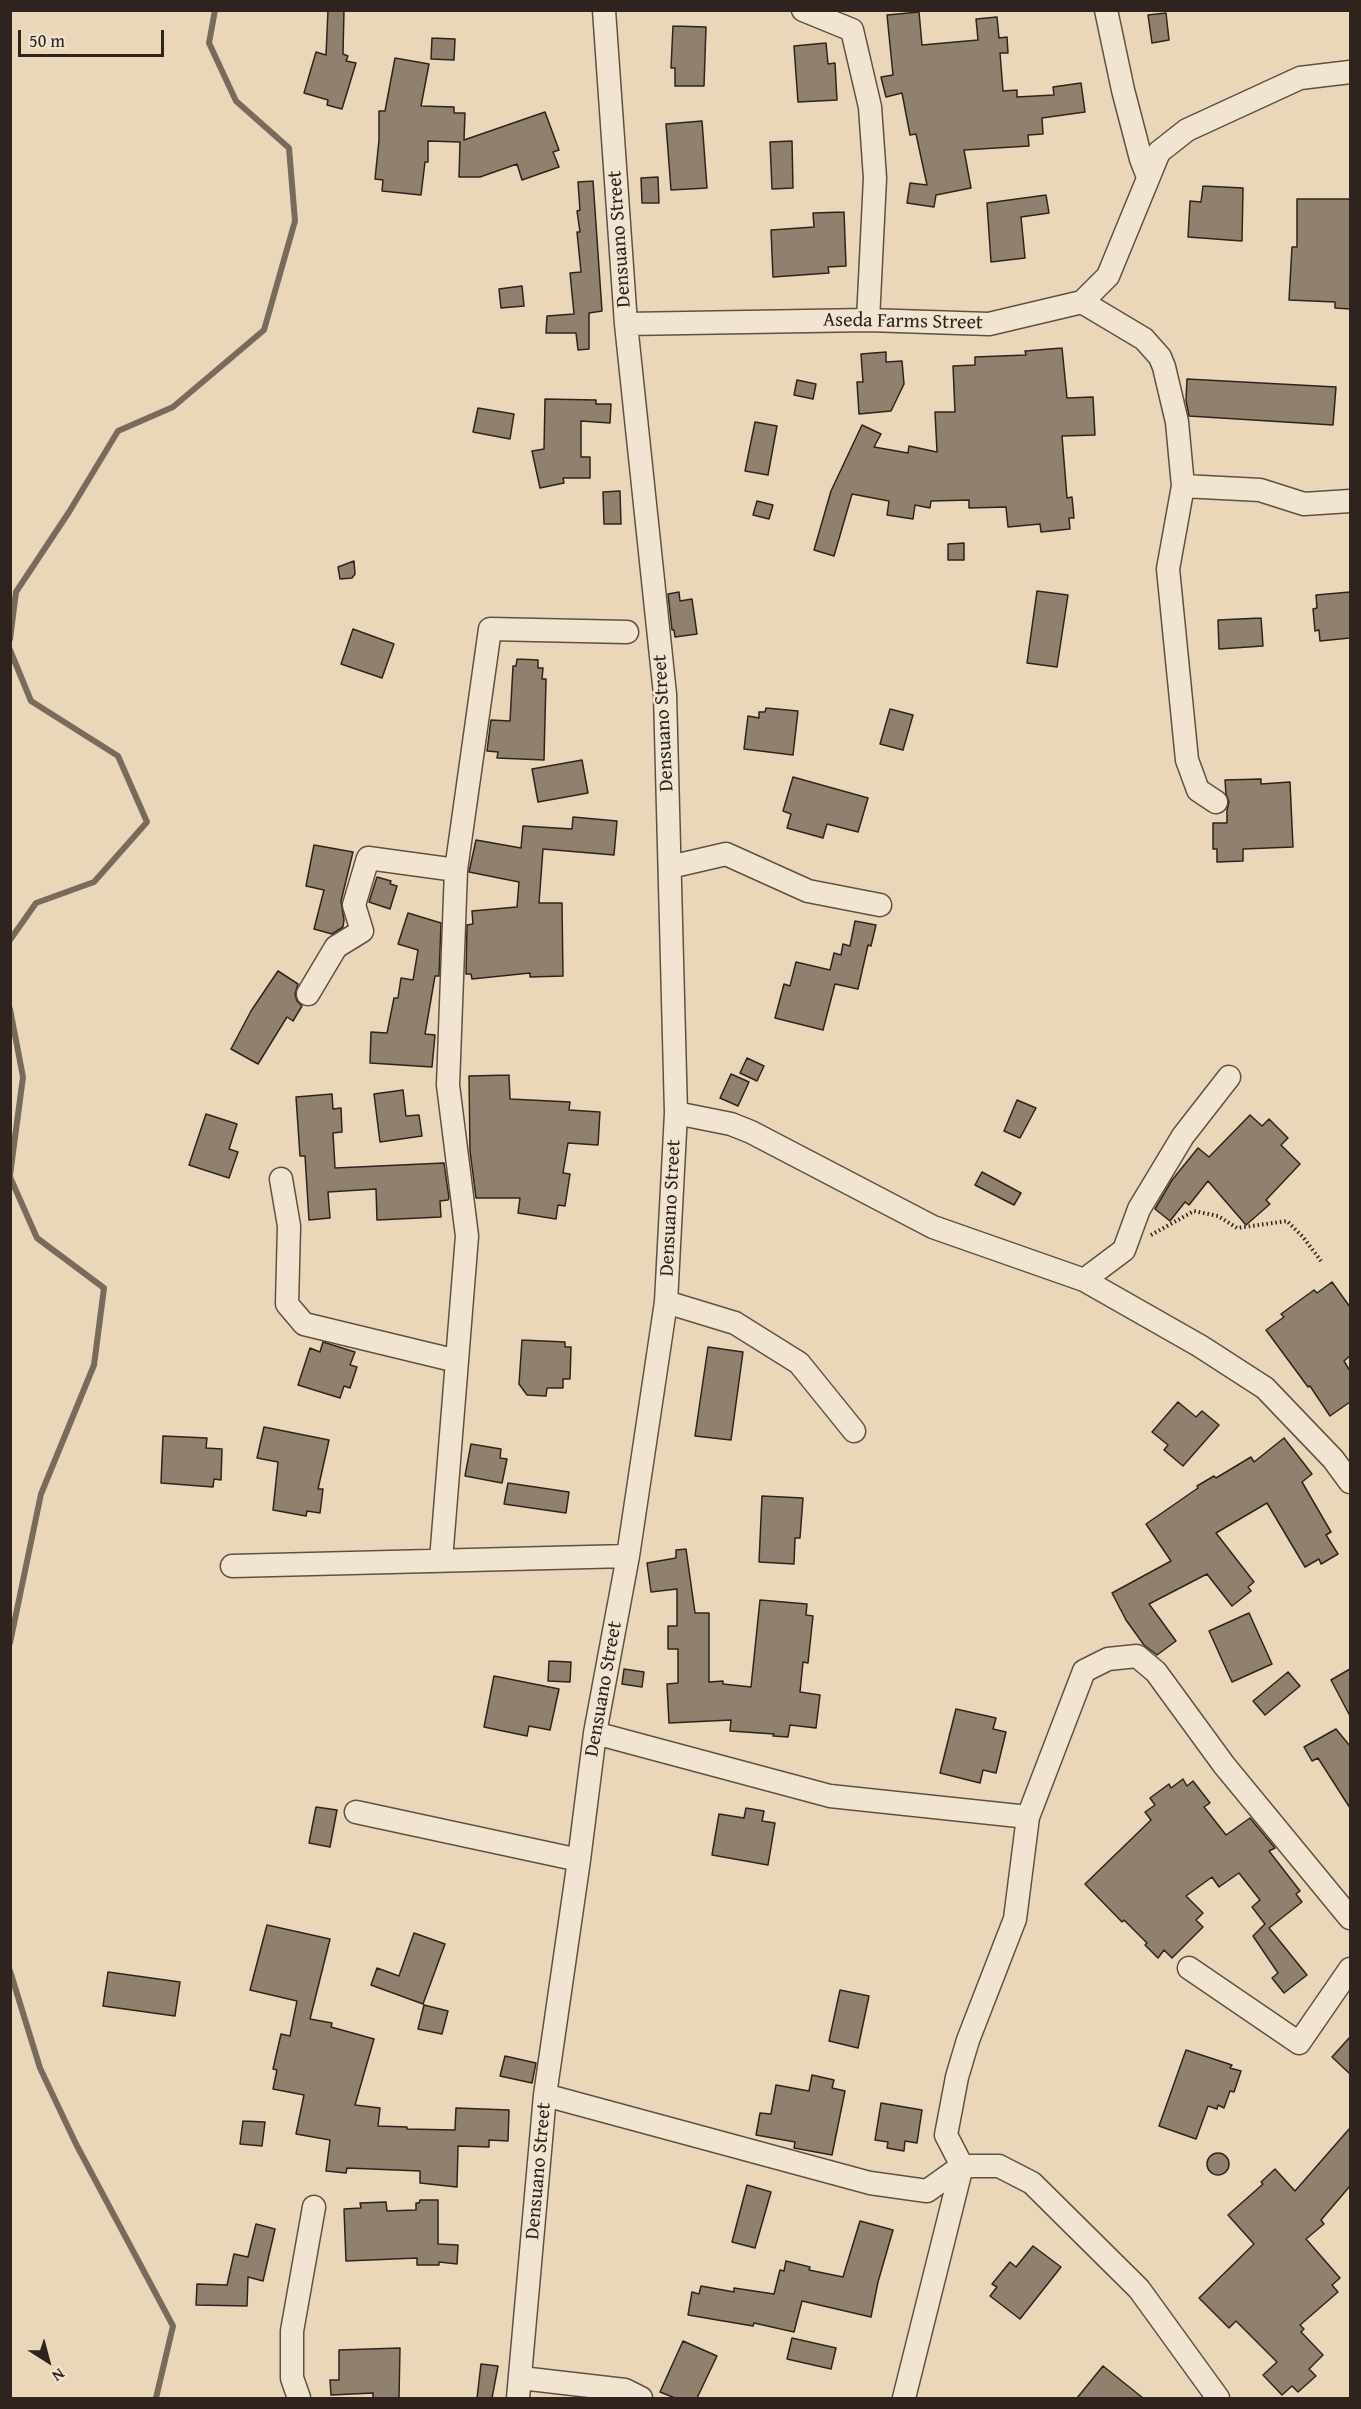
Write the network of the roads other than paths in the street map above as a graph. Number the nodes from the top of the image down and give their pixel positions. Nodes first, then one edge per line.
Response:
1 (604, 10) edge
2 (802, 10) edge
3 (1106, 10) edge
4 (853, 20) edge
5 (1350, 72) edge
6 (1148, 177) junction
7 (1082, 302) junction
8 (868, 320) junction
9 (626, 324) junction
10 (1183, 486) junction
11 (1350, 501) edge
12 (627, 632) dead end
13 (1216, 802) dead end
14 (670, 867) junction
15 (456, 870) junction
16 (880, 905) dead end
17 (308, 994) dead end
18 (1229, 1077) dead end
19 (676, 1113) junction
20 (281, 1179) dead end
21 (1084, 1280) junction
22 (666, 1302) junction
23 (457, 1361) junction
24 (854, 1431) dead end
25 (1350, 1482) edge
26 (628, 1556) junction
27 (441, 1560) junction
28 (232, 1566) dead end
29 (595, 1733) junction
30 (356, 1812) dead end
31 (1028, 1817) junction
32 (579, 1860) junction
33 (1350, 1918) edge
34 (1189, 1968) dead end
35 (1350, 1969) edge
36 (545, 2095) junction
37 (962, 2166) junction
38 (314, 2207) dead end
39 (520, 2388) edge
40 (299, 2398) edge
41 (641, 2398) edge
42 (904, 2398) edge
43 (1218, 2398) edge

1 - 9 street, Densuano Street
2 - 4 street
3 - 6 street
4 - 8 street
5 - 6 street
6 - 7 street
7 - 8 street, Aseda Farms Street
7 - 10 street
8 - 9 street, Aseda Farms Street
9 - 14 street, Densuano Street
10 - 11 street
10 - 13 street
12 - 15 street
14 - 16 street
14 - 19 street, Densuano Street
15 - 17 street
15 - 23 street
18 - 21 street
19 - 21 street
19 - 22 street, Densuano Street
20 - 23 street
21 - 25 street
22 - 24 street
22 - 26 street, Densuano Street
23 - 27 street
26 - 27 street
26 - 29 street, Densuano Street
27 - 28 street
29 - 31 street
29 - 32 street, Densuano Street
30 - 32 street
31 - 33 street
31 - 37 street
32 - 36 street, Densuano Street
34 - 35 street
36 - 37 street
36 - 39 street, Densuano Street
37 - 42 street
37 - 43 street
38 - 40 street
39 - 41 street

